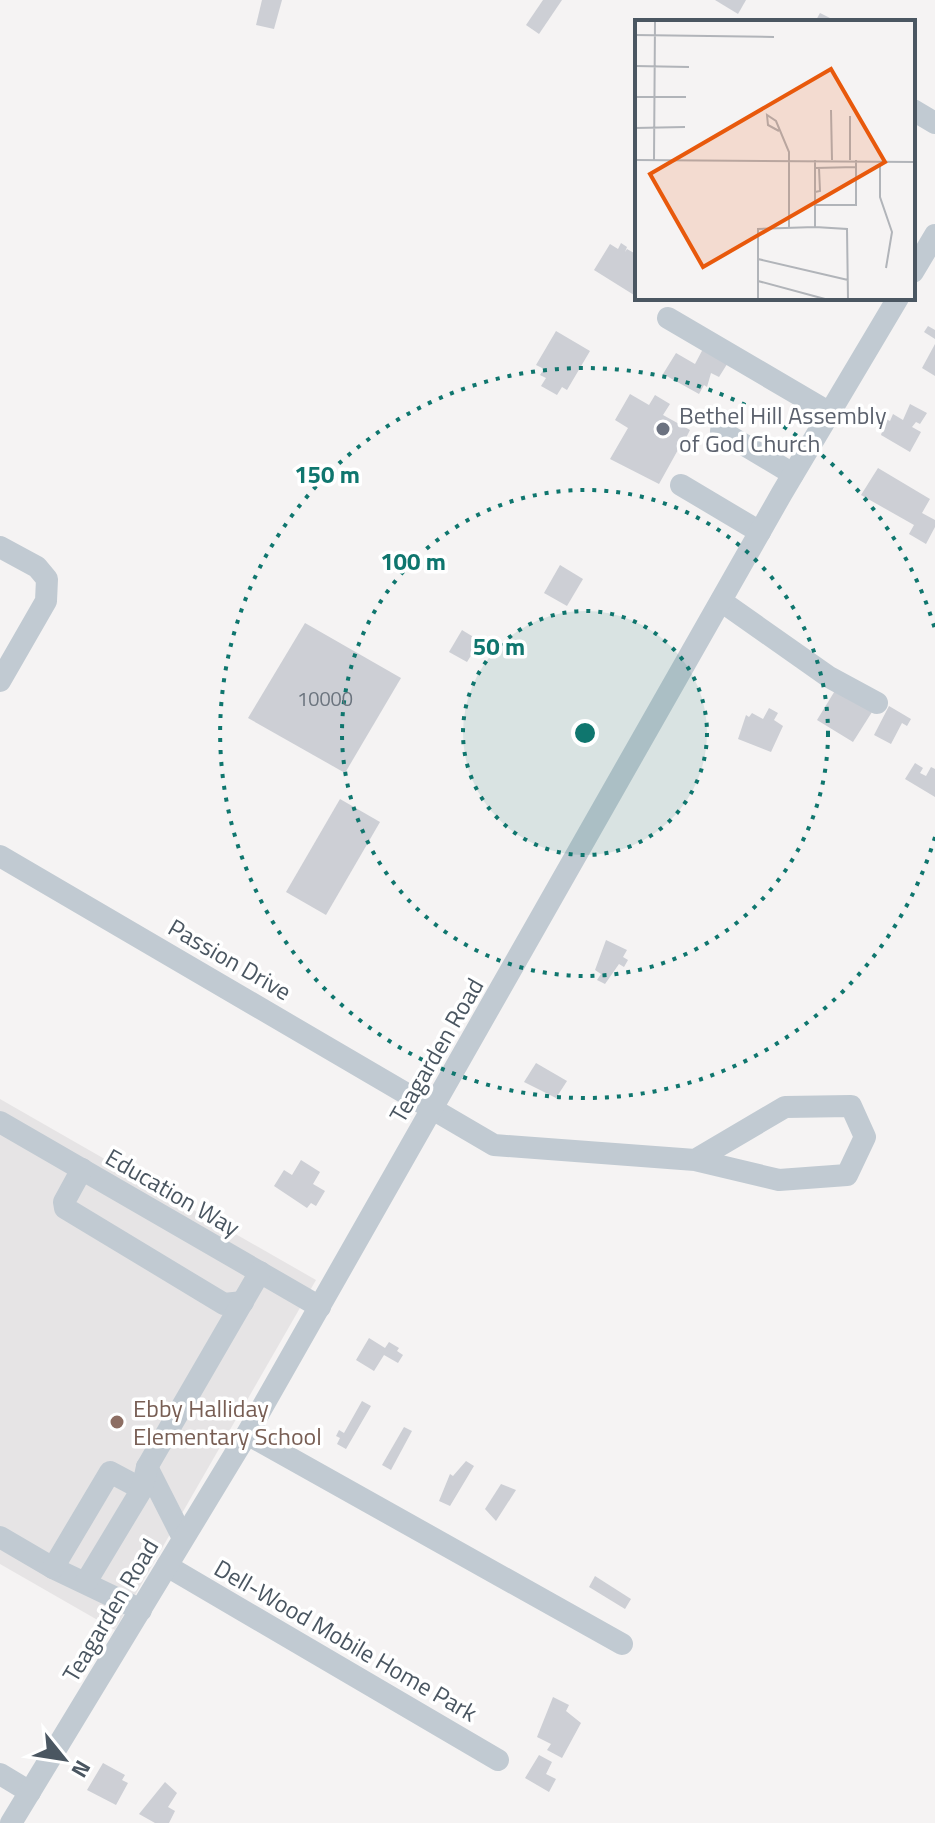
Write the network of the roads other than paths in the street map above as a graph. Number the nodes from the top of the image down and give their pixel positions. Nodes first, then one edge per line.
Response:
1 (915, 111) edge
2 (935, 123) edge
3 (935, 235) edge
4 (915, 269) edge
5 (897, 300) edge
6 (668, 318) dead end
7 (830, 413) junction
8 (721, 431) dead end
9 (793, 474) junction
10 (681, 485) dead end
11 (760, 532) junction
12 (0, 547) edge
13 (721, 601) junction
14 (0, 681) edge
15 (877, 703) dead end
16 (0, 856) edge
17 (433, 1107) junction
18 (0, 1122) edge
19 (695, 1160) junction
20 (82, 1169) junction
21 (260, 1272) junction
22 (243, 1302) junction
23 (320, 1307) junction
24 (247, 1434) junction
25 (145, 1478) junction
26 (0, 1537) edge
27 (183, 1538) junction
28 (167, 1566) junction
29 (53, 1568) junction
30 (86, 1582) junction
31 (141, 1610) junction
32 (622, 1644) dead end
33 (498, 1760) dead end
34 (0, 1774) edge
35 (30, 1792) junction
36 (11, 1823) edge

1 - 2 street
3 - 4 street
5 - 7 street, Teagarden Road
6 - 7 street
7 - 9 street, Teagarden Road
8 - 9 street
9 - 11 street, Teagarden Road
10 - 11 street
11 - 13 street, Teagarden Road
12 - 14 street
13 - 15 street
13 - 17 street, Teagarden Road
16 - 17 street, Passion Drive
17 - 19 street, Passion Drive
17 - 23 street, Teagarden Road
18 - 20 street, Education Way
19 - 19 street, Passion Drive
20 - 21 street, Education Way
20 - 22 street
21 - 22 street
21 - 23 street, Education Way
22 - 25 street
23 - 24 street, Teagarden Road
24 - 27 street, Teagarden Road
24 - 32 street
25 - 27 street
25 - 29 street
25 - 30 street
26 - 29 street
27 - 28 street, Teagarden Road
28 - 31 street, Teagarden Road
28 - 33 street, Dell-Wood Mobile Home Park
29 - 30 street
30 - 31 street
31 - 35 street, Teagarden Road
34 - 35 street
35 - 36 street, Teagarden Road

